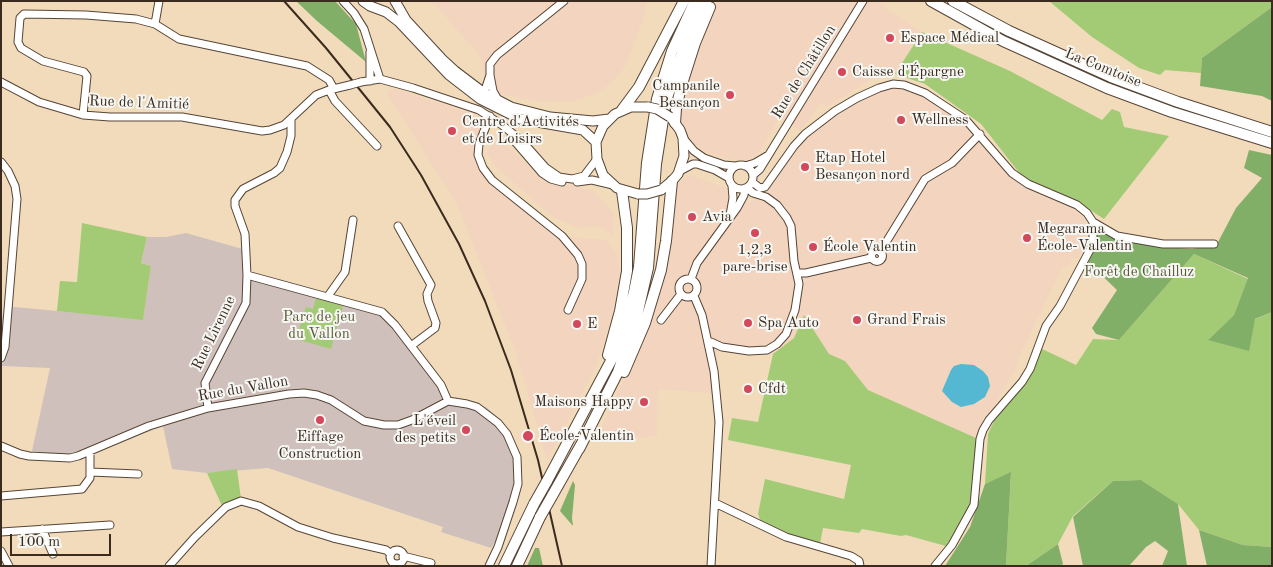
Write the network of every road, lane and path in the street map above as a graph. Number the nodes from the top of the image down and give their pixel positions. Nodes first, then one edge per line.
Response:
1 (159, 1) edge
2 (343, 1) edge
3 (363, 1) edge
4 (389, 1) edge
5 (395, 1) edge
6 (564, 1) edge
7 (684, 1) edge
8 (695, 1) edge
9 (706, 1) edge
10 (712, 1) edge
11 (863, 1) edge
12 (931, 1) edge
13 (953, 1) edge
14 (375, 8) junction
15 (154, 24) junction
16 (370, 46) junction
17 (490, 75) junction
18 (380, 80) junction
19 (370, 81) junction
20 (1, 82) edge
21 (331, 89) junction
22 (484, 93) junction
23 (498, 105) junction
24 (622, 110) junction
25 (83, 114) junction
26 (490, 116) junction
27 (291, 119) junction
28 (608, 119) junction
29 (672, 120) junction
30 (502, 125) junction
31 (1272, 132) edge
32 (980, 134) junction
33 (683, 138) junction
34 (596, 142) junction
35 (1272, 144) edge
36 (378, 146) dead end
37 (767, 156) junction
38 (597, 160) junction
39 (1, 162) edge
40 (736, 166) junction
41 (745, 166) junction
42 (680, 171) junction
43 (729, 178) junction
44 (672, 181) junction
45 (749, 183) junction
46 (613, 185) junction
47 (732, 186) junction
48 (622, 191) junction
49 (730, 218) junction
50 (353, 220) dead end
51 (1092, 222) junction
52 (398, 226) dead end
53 (1214, 244) dead end
54 (798, 273) junction
55 (247, 274) junction
56 (691, 279) junction
57 (681, 294) junction
58 (328, 296) junction
59 (694, 296) junction
60 (568, 310) dead end
61 (661, 320) dead end
62 (708, 343) junction
63 (412, 346) junction
64 (1, 358) edge
65 (594, 396) junction
66 (448, 401) junction
67 (208, 408) junction
68 (1, 446) edge
69 (579, 449) junction
70 (90, 452) junction
71 (90, 472) junction
72 (138, 474) dead end
73 (1, 496) edge
74 (715, 503) junction
75 (110, 525) dead end
76 (42, 529) junction
77 (1, 532) edge
78 (1, 551) edge
79 (53, 554) dead end
80 (431, 562) dead end
81 (9, 566) edge
82 (169, 566) edge
83 (489, 566) edge
84 (504, 566) edge
85 (517, 566) edge
86 (711, 566) edge
87 (860, 566) edge
88 (935, 566) edge

1 - 15 street
2 - 16 street
3 - 14 main road
4 - 14 main road
5 - 22 main road
6 - 17 street
7 - 24 highway
8 - 65 highway
9 - 69 highway
10 - 29 highway
11 - 37 street, Rue de Châtillon
12 - 35 highway, La Comtoise
13 - 31 highway, La Comtoise
14 - 23 main road
15 - 21 street
15 - 25 street
16 - 18 street
16 - 19 street
17 - 22 street
17 - 23 street
18 - 19 street, Rue de l'Amitié
18 - 26 street, Rue de l'Amitié
19 - 21 street, Rue de l'Amitié, bridge
20 - 25 street, Rue de l'Amitié
21 - 27 street, Rue de l'Amitié
21 - 36 street
22 - 23 main road
23 - 28 main road
23 - 34 main road
24 - 28 main road
24 - 29 main road, bridge
25 - 27 street, Rue de l'Amitié
26 - 30 street, Rue de l'Amitié
26 - 60 street
27 - 55 street, Rue Lirenne
28 - 34 main road
29 - 33 main road
30 - 38 street, Rue de l'Amitié
30 - 46 street, Rue de l'Amitié
32 - 45 street
32 - 51 street
32 - 54 street
33 - 40 street
33 - 42 main road
34 - 38 main road
37 - 41 street
37 - 45 street, Rue de Châtillon
38 - 46 main road
39 - 64 street
40 - 41 street
40 - 43 street
41 - 45 street
42 - 43 street
42 - 44 main road
43 - 47 street
44 - 48 main road, bridge
44 - 69 highway
45 - 47 street
45 - 49 street, Rue de Châtillon
45 - 54 street
46 - 48 main road
47 - 49 street
48 - 65 highway
49 - 56 street, Rue de Châtillon
50 - 58 street
51 - 53 street
51 - 88 street
52 - 63 street
54 - 62 street
55 - 58 street
55 - 67 street, Rue Lirenne
56 - 57 street
56 - 59 street
57 - 59 street
57 - 61 street
58 - 63 street
59 - 62 street
62 - 74 street
63 - 66 street
65 - 84 highway, bridge
66 - 67 street, Rue du Vallon
66 - 83 street
67 - 70 street, Rue du Vallon
68 - 70 street, Rue du Vallon
69 - 85 highway, bridge
70 - 71 street
71 - 72 street
71 - 73 street
74 - 86 street
74 - 87 street
75 - 76 street
76 - 77 street
76 - 79 street
78 - 81 street
80 - 82 street

